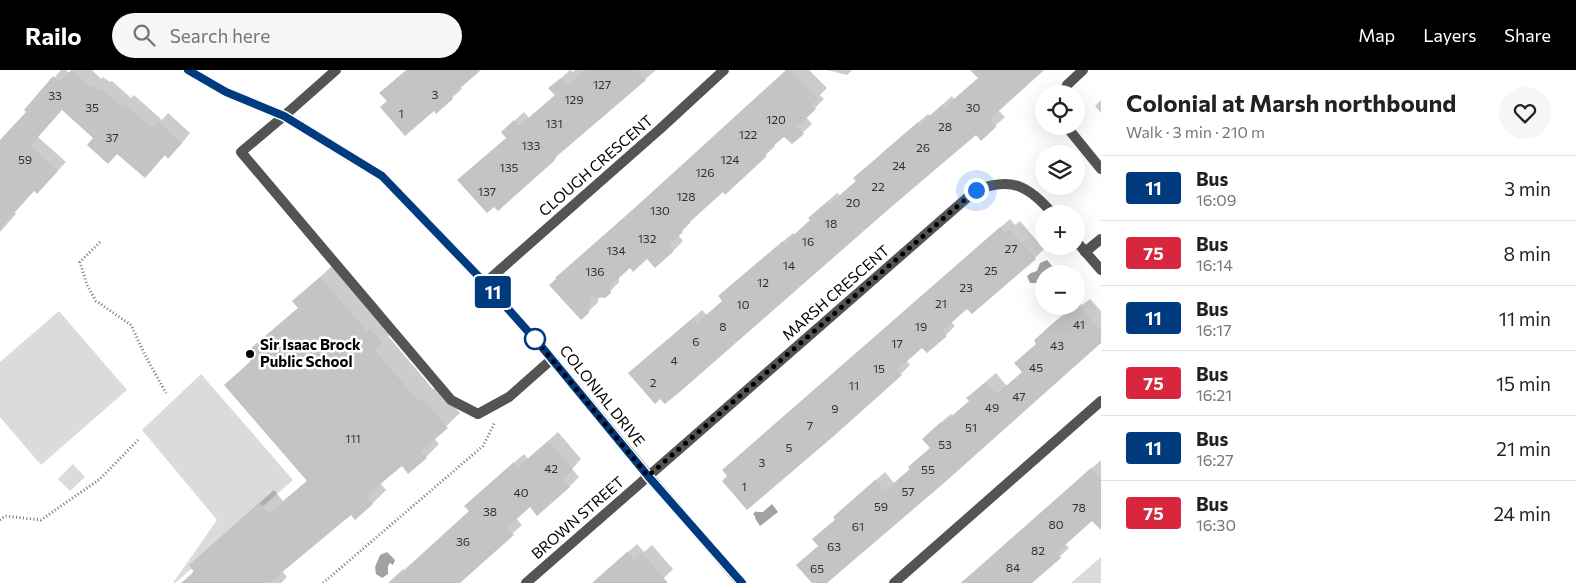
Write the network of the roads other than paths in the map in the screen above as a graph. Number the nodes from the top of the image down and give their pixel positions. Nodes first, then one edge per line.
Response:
1 (188, 70) edge
2 (336, 70) edge
3 (724, 70) edge
4 (1083, 70) edge
5 (1067, 85) edge
6 (284, 116) junction
7 (1073, 135) edge
8 (1101, 169) edge
9 (1045, 205) edge
10 (1101, 239) edge
11 (1086, 252) joint
12 (1101, 270) edge
13 (485, 283) junction
14 (552, 358) junction
15 (1101, 401) edge
16 (648, 476) junction
17 (526, 583) edge
18 (742, 583) edge
19 (894, 583) edge

1 - 6 street, COLONIAL DRIVE
2 - 6 street
3 - 13 street, CLOUGH CRESCENT
4 - 5 street
6 - 13 street, COLONIAL DRIVE
6 - 14 street
7 - 8 street
9 - 16 street, MARSH CRESCENT
10 - 11 street
11 - 12 street
13 - 14 street, COLONIAL DRIVE
14 - 16 street, COLONIAL DRIVE
15 - 19 street
16 - 17 street, BROWN STREET
16 - 18 street, COLONIAL DRIVE

